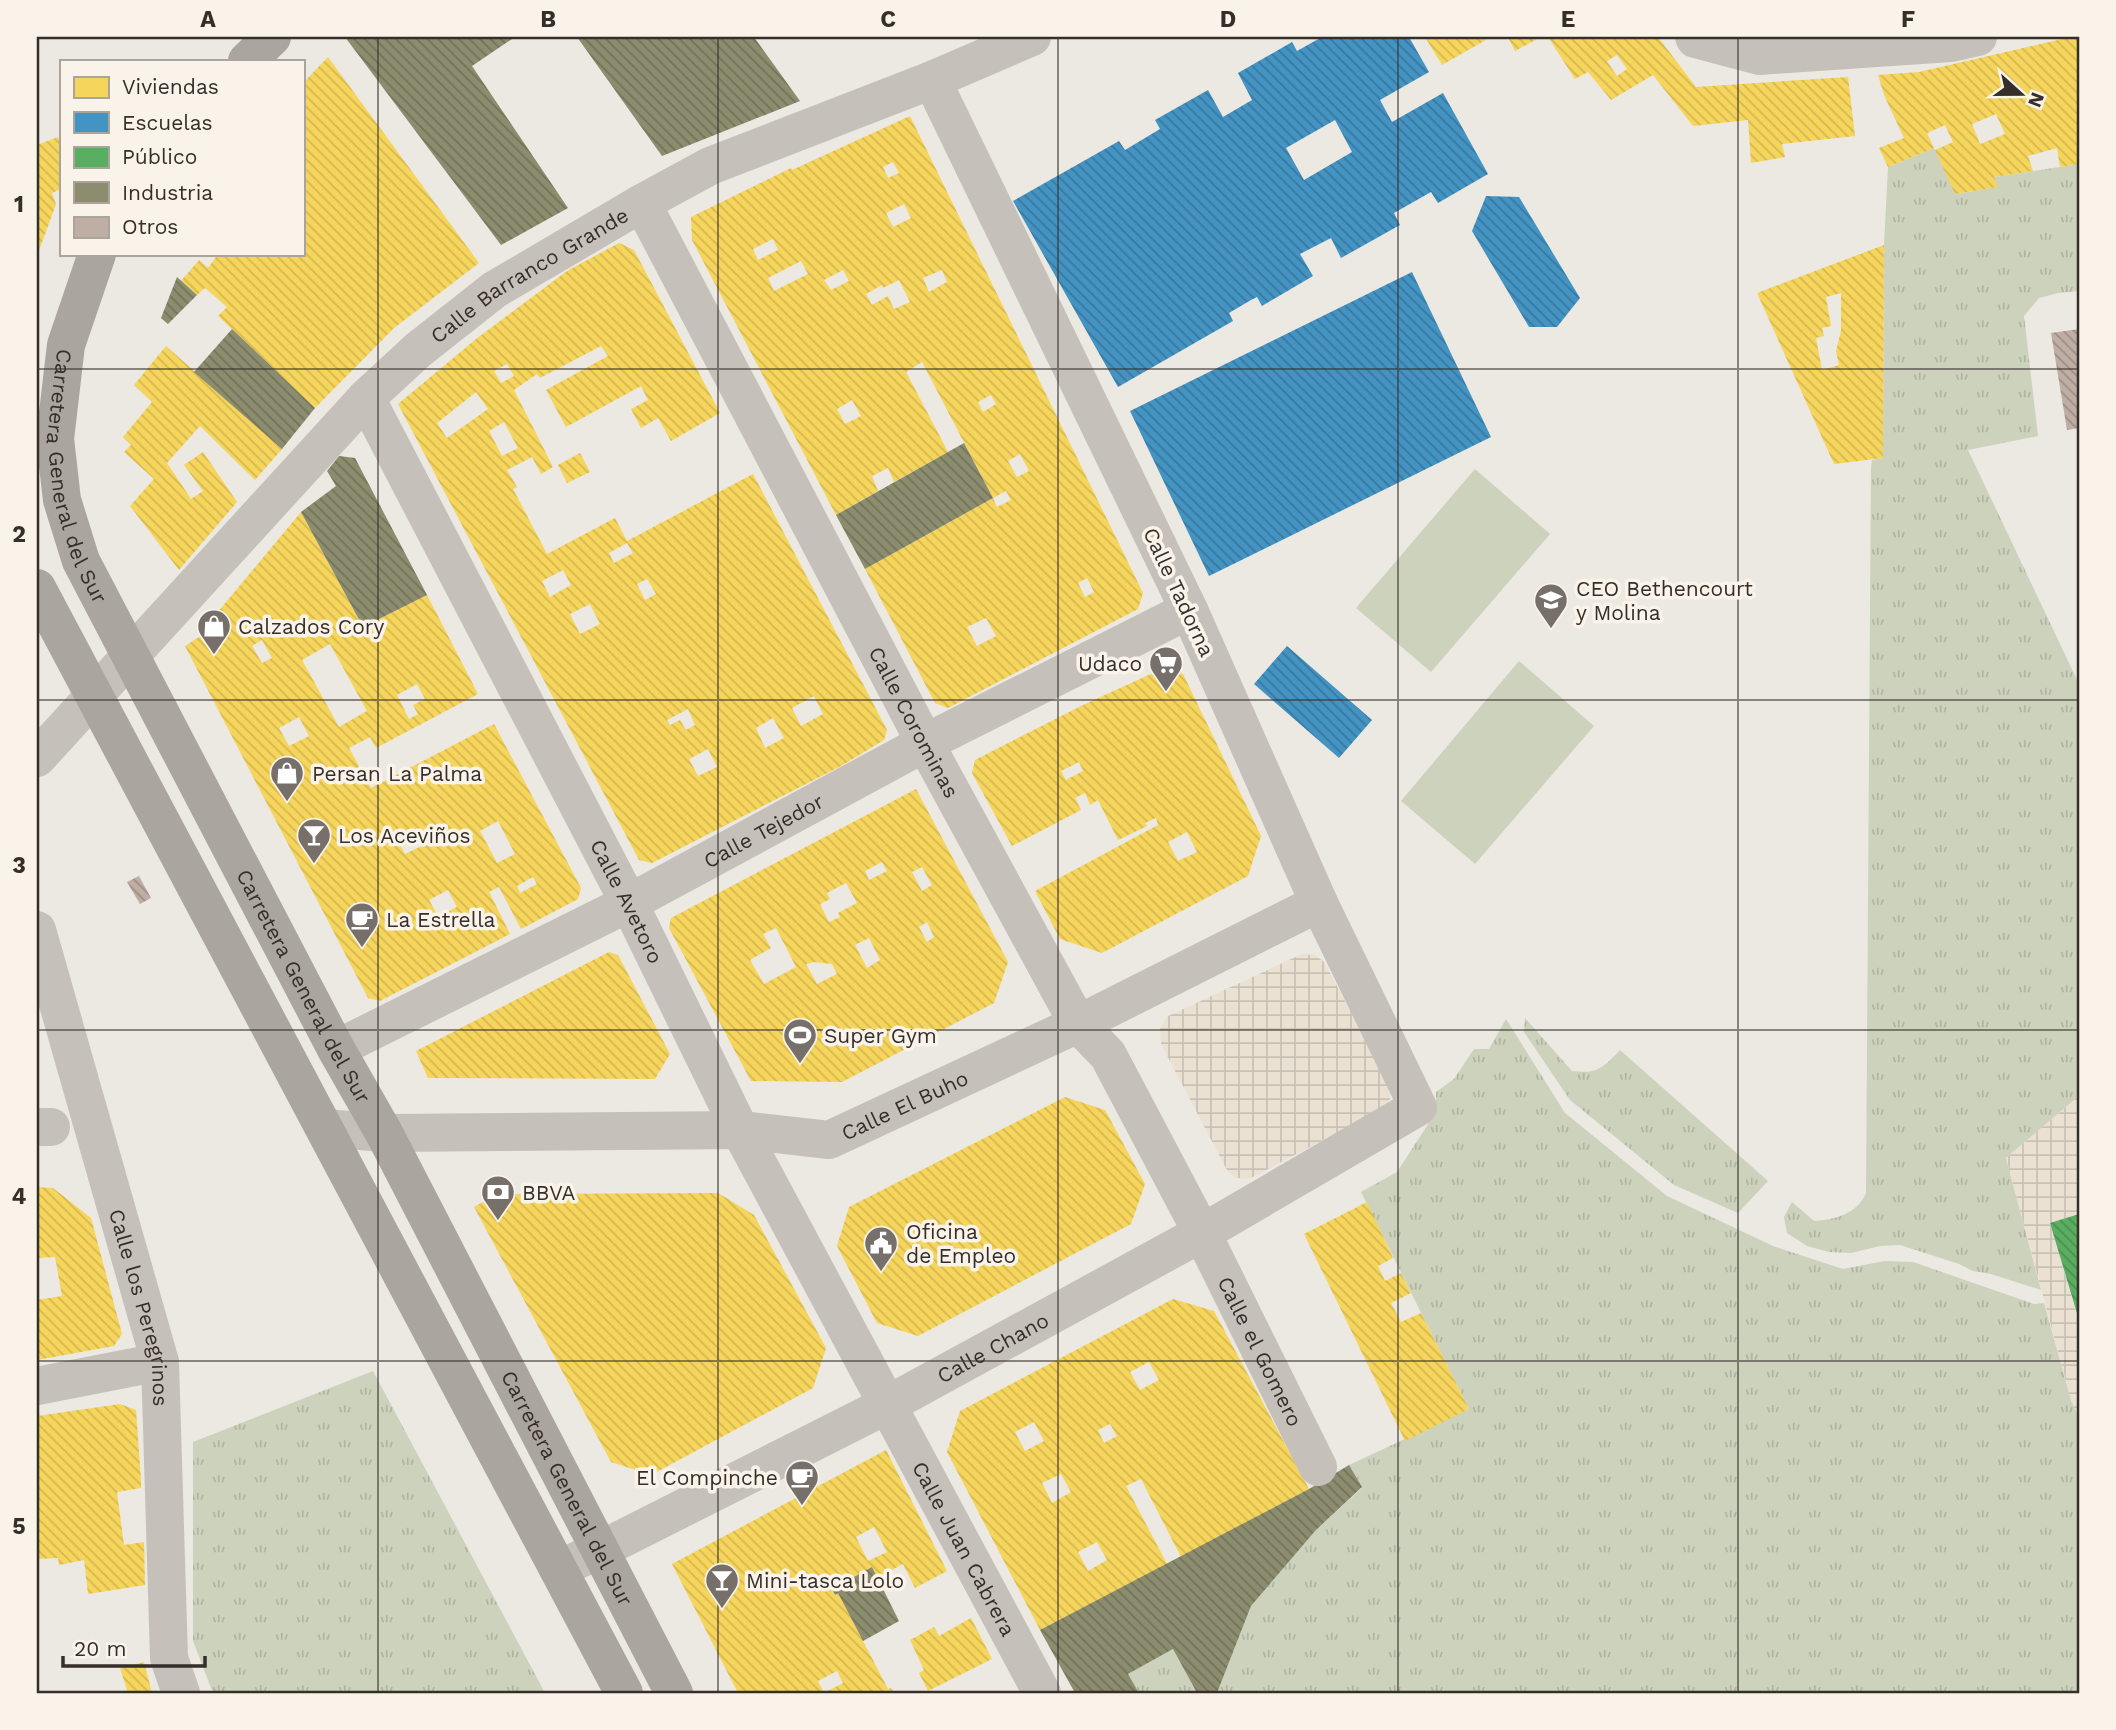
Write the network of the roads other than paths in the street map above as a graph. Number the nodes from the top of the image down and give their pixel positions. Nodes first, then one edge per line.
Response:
1 (272, 37) edge
2 (1032, 37) edge
3 (1694, 37) edge
4 (1978, 37) edge
5 (248, 60) edge
6 (932, 80) junction
7 (642, 202) junction
8 (96, 256) edge
9 (366, 398) junction
10 (37, 589) edge
11 (1189, 610) junction
12 (130, 657) junction
13 (93, 695) junction
14 (925, 743) junction
15 (37, 758) edge
16 (629, 903) junction
17 (1318, 903) junction
18 (37, 930) edge
19 (1078, 1024) junction
20 (336, 1049) junction
21 (1418, 1107) joint
22 (325, 1128) junction
23 (740, 1130) junction
24 (384, 1133) junction
25 (1202, 1233) junction
26 (160, 1362) junction
27 (37, 1386) edge
28 (887, 1405) junction
29 (1318, 1467) dead end
30 (600, 1550) junction
31 (558, 1569) junction
32 (181, 1693) edge
33 (624, 1693) edge
34 (674, 1693) edge
35 (1042, 1693) edge

1 - 5 main road
2 - 6 street, Calle Barranco Grande
3 - 4 street
6 - 7 street, Calle Barranco Grande
6 - 11 street, Calle Tadorna
7 - 9 street, Calle Barranco Grande
7 - 14 street, Calle Corominas
8 - 12 main road, Carretera General del Sur
9 - 12 street, Calle Barranco Grande
9 - 16 street, Calle Avetoro
10 - 13 main road
11 - 14 street, Calle Tejedor
11 - 17 street, Calle Tadorna
12 - 13 street, Calle Barranco Grande
12 - 20 main road, Carretera General del Sur
13 - 15 street, Calle Barranco Grande
13 - 22 main road
14 - 16 street, Calle Tejedor
14 - 19 street, Calle Corominas
16 - 20 street, Calle Tejedor
16 - 23 street, Calle Avetoro
17 - 19 street, Calle El Buho
17 - 21 street, Calle Tadorna
18 - 26 street, Calle los Peregrinos
19 - 23 street, Calle El Buho
19 - 25 street, Calle Corominas
20 - 24 main road, Carretera General del Sur
21 - 25 street, Calle Chano
22 - 24 street, Calle El Buho
22 - 31 main road
23 - 24 street, Calle El Buho
23 - 28 street, Calle Avetoro
24 - 30 main road, Carretera General del Sur
25 - 28 street, Calle Chano
25 - 29 street, Calle el Gomero
26 - 27 street
26 - 32 street, Calle los Peregrinos
28 - 30 street, Calle Chano
28 - 35 street, Calle Juan Cabrera
30 - 31 street, Calle Chano
30 - 34 main road, Carretera General del Sur
31 - 33 main road

